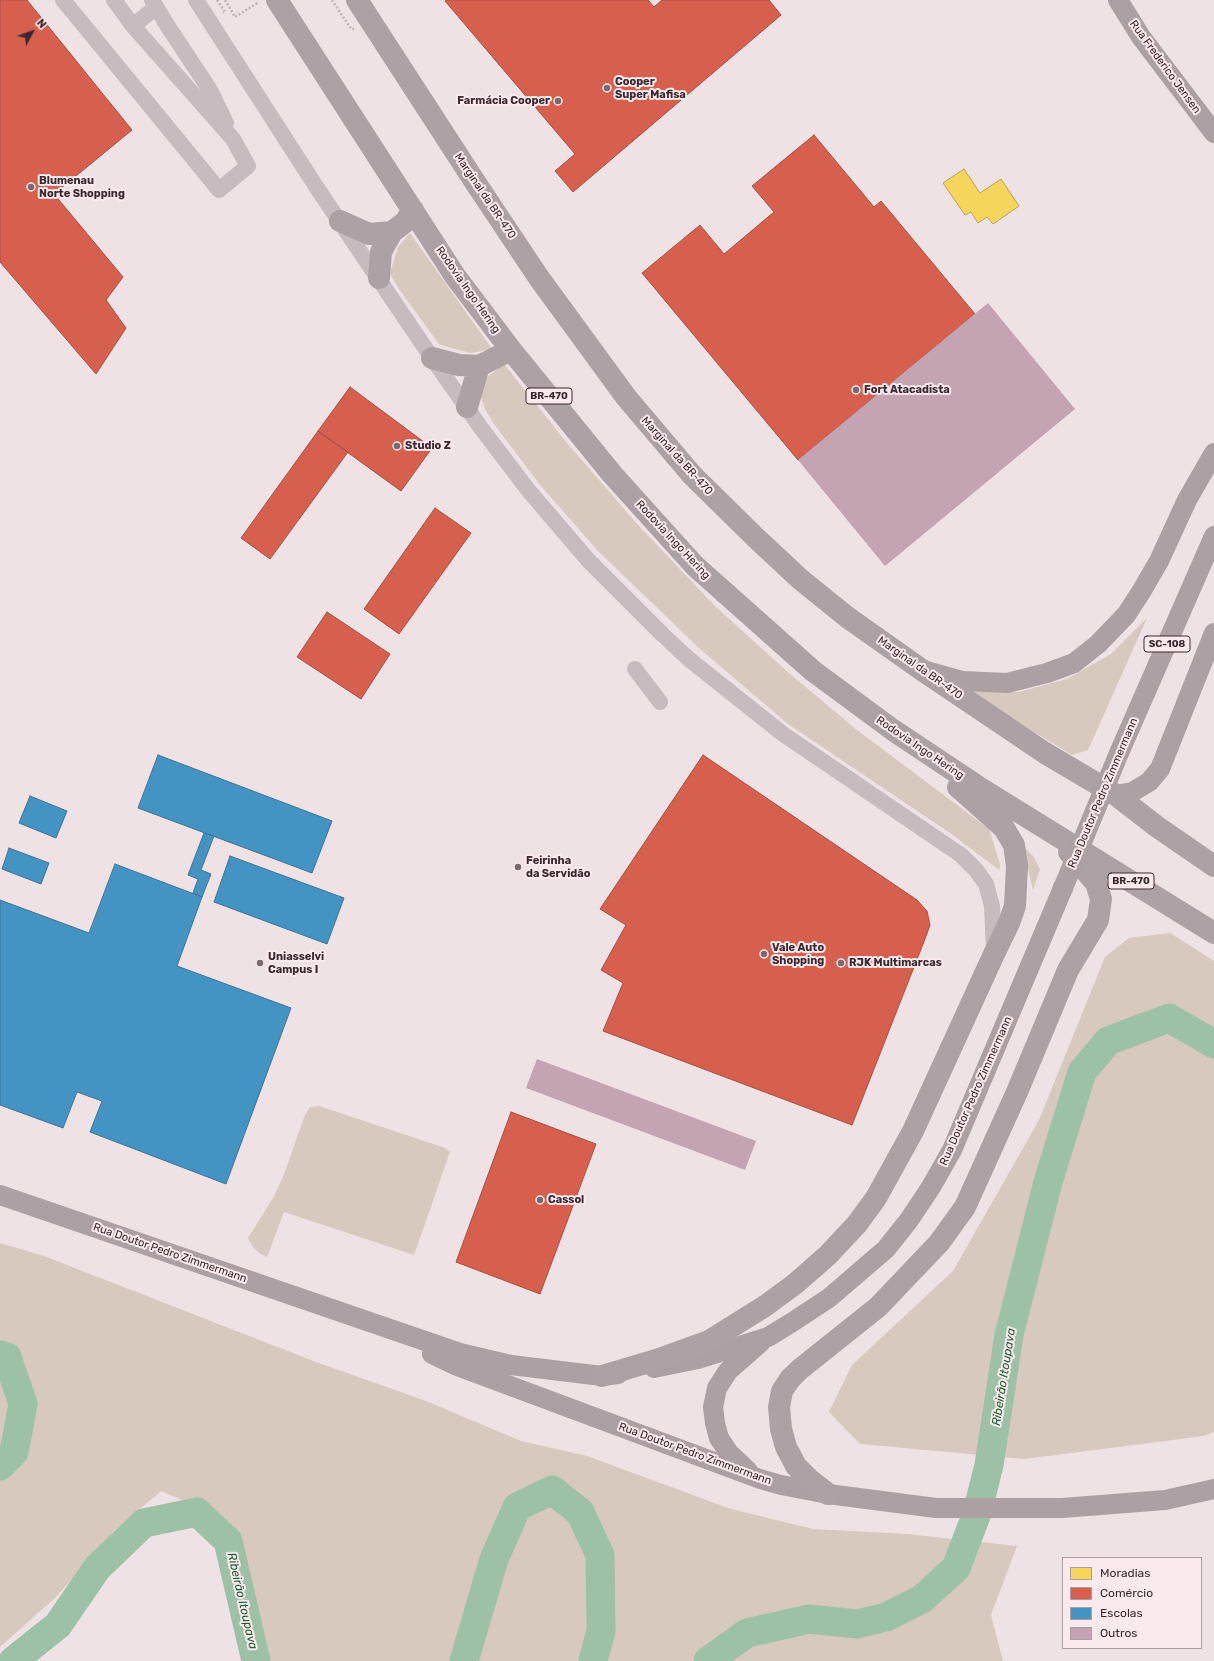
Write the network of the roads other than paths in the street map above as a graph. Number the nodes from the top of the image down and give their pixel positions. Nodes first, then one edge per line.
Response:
1 (63, 0) edge
2 (114, 0) edge
3 (196, 0) edge
4 (277, 0) edge
5 (358, 0) edge
6 (1118, 0) edge
7 (154, 3) edge
8 (133, 26) junction
9 (1214, 133) edge
10 (233, 139) junction
11 (413, 210) junction
12 (340, 221) junction
13 (392, 232) junction
14 (379, 278) junction
15 (511, 350) junction
16 (432, 358) junction
17 (479, 366) junction
18 (467, 407) junction
19 (1214, 453) edge
20 (1214, 536) edge
21 (1214, 633) edge
22 (635, 669) dead end
23 (922, 670) junction
24 (660, 702) dead end
25 (893, 730) junction
26 (1116, 795) junction
27 (1047, 830) junction
28 (1214, 866) edge
29 (1214, 933) edge
30 (994, 954) junction
31 (0, 1195) edge
32 (340, 1311) junction
33 (768, 1337) junction
34 (602, 1376) junction
35 (760, 1479) junction
36 (1214, 1489) edge
37 (828, 1494) junction

1 - 10 street
2 - 8 street
3 - 12 street
4 - 11 highway, Rodovia Ingo Hering / BR-470
5 - 23 highway, Marginal da BR-470
6 - 9 main road, Rua Frederico Jensen
7 - 8 street
7 - 10 street
8 - 10 street
11 - 13 highway
11 - 15 highway, Rodovia Ingo Hering / BR-470
12 - 13 highway
12 - 14 street
13 - 14 highway
14 - 16 street
15 - 17 highway
15 - 25 highway, Rodovia Ingo Hering / BR-470
16 - 17 highway
16 - 18 street
17 - 18 highway
18 - 30 street
19 - 23 main road
20 - 33 main road, Rua Doutor Pedro Zimmermann / SC-108, bridge
21 - 26 main road
22 - 24 street
23 - 26 highway, Marginal da BR-470
25 - 27 highway, Rodovia Ingo Hering / BR-470
25 - 30 highway
26 - 28 highway, Marginal da BR-470
27 - 29 highway, Rodovia Ingo Hering / BR-470
27 - 37 highway
30 - 34 highway
31 - 32 main road, Rua Doutor Pedro Zimmermann
32 - 34 main road, Rua Doutor Pedro Zimmermann
32 - 35 main road, Rua Doutor Pedro Zimmermann
33 - 34 main road, Rua Doutor Pedro Zimmermann
33 - 35 main road
35 - 37 main road, Rua Doutor Pedro Zimmermann
36 - 37 main road, Rua Doutor Pedro Zimmermann

